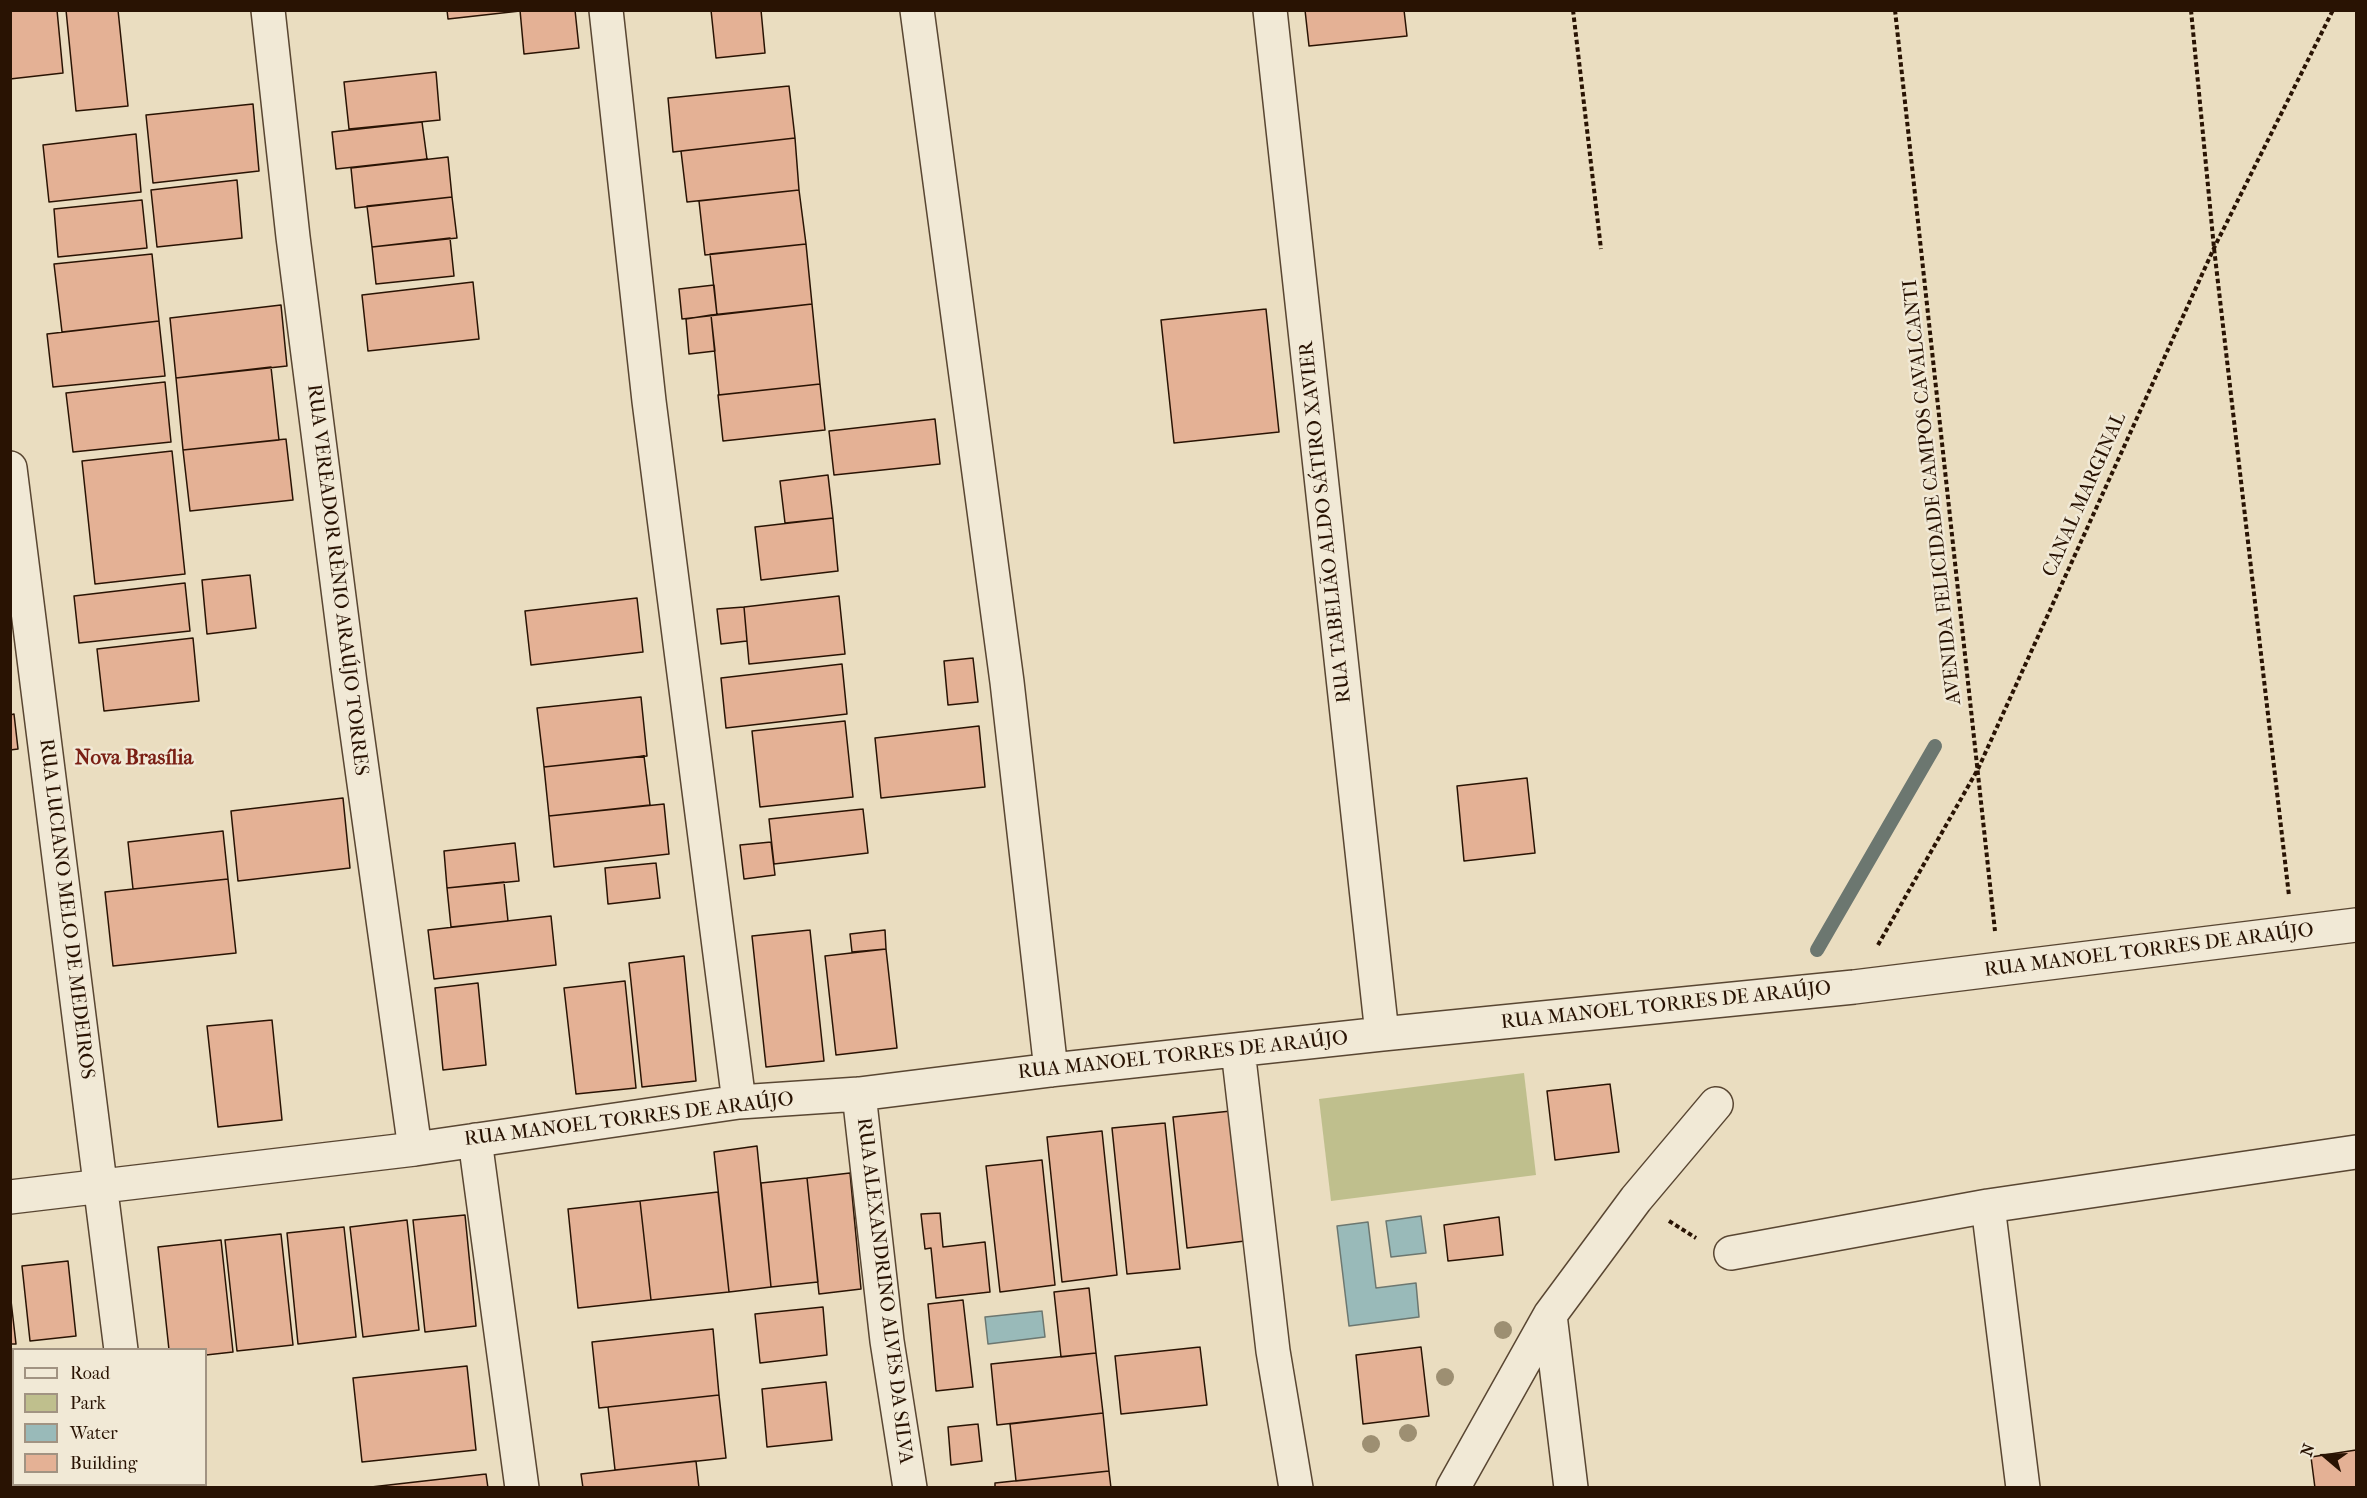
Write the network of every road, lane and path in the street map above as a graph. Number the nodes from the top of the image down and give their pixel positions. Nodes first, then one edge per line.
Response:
1 (268, 10) edge
2 (606, 10) edge
3 (917, 10) edge
4 (1270, 10) edge
5 (1573, 10) edge
6 (1895, 10) edge
7 (2191, 10) edge
8 (2333, 10) edge
9 (2214, 248) junction
10 (1601, 249) dead end
11 (10, 468) edge
12 (1978, 769) junction
13 (2356, 925) edge
14 (2294, 932) junction
15 (1999, 971) junction
16 (1854, 987) junction
17 (1382, 1034) junction
18 (1238, 1050) junction
19 (1052, 1070) junction
20 (859, 1094) junction
21 (739, 1102) junction
22 (1716, 1104) dead end
23 (476, 1140) junction
24 (415, 1149) junction
25 (2356, 1152) edge
26 (102, 1186) junction
27 (10, 1197) edge
28 (1636, 1199) junction
29 (1988, 1206) junction
30 (1731, 1253) joint
31 (1550, 1315) junction
32 (121, 1348) edge
33 (522, 1488) edge
34 (910, 1488) edge
35 (1296, 1488) edge
36 (1453, 1488) edge
37 (1571, 1488) edge
38 (2023, 1488) edge

1 - 24 street, RUA VEREADOR RÊNIO ARAÚJO TORRES
2 - 21 street
3 - 19 street
4 - 17 street, RUA TABELIÃO ALDO SÁTIRO XAVIER
5 - 10 path
6 - 12 path, AVENIDA FELICIDADE CAMPOS CAVALCANTI
7 - 9 path
8 - 9 path, CANAL MARGINAL
9 - 12 path, CANAL MARGINAL
9 - 14 path
11 - 26 street, RUA LUCIANO MELO DE MEDEIROS
12 - 15 path, AVENIDA FELICIDADE CAMPOS CAVALCANTI
12 - 16 path, CANAL MARGINAL
13 - 14 street, RUA MANOEL TORRES DE ARAÚJO
14 - 15 street, RUA MANOEL TORRES DE ARAÚJO
15 - 16 street, RUA MANOEL TORRES DE ARAÚJO
16 - 17 street, RUA MANOEL TORRES DE ARAÚJO
17 - 18 street, RUA MANOEL TORRES DE ARAÚJO
18 - 19 street, RUA MANOEL TORRES DE ARAÚJO
18 - 35 street
19 - 20 street, RUA MANOEL TORRES DE ARAÚJO
20 - 21 street, RUA MANOEL TORRES DE ARAÚJO
20 - 34 street, RUA ALEXANDRINO ALVES DA SILVA
21 - 23 street, RUA MANOEL TORRES DE ARAÚJO
22 - 28 street
23 - 24 street, RUA MANOEL TORRES DE ARAÚJO
23 - 33 street
24 - 26 street, RUA MANOEL TORRES DE ARAÚJO
25 - 29 street
26 - 27 street, RUA MANOEL TORRES DE ARAÚJO
26 - 32 street, RUA LUCIANO MELO DE MEDEIROS
28 - 30 path
28 - 31 street
29 - 30 street
29 - 38 street
31 - 36 street
31 - 37 street

